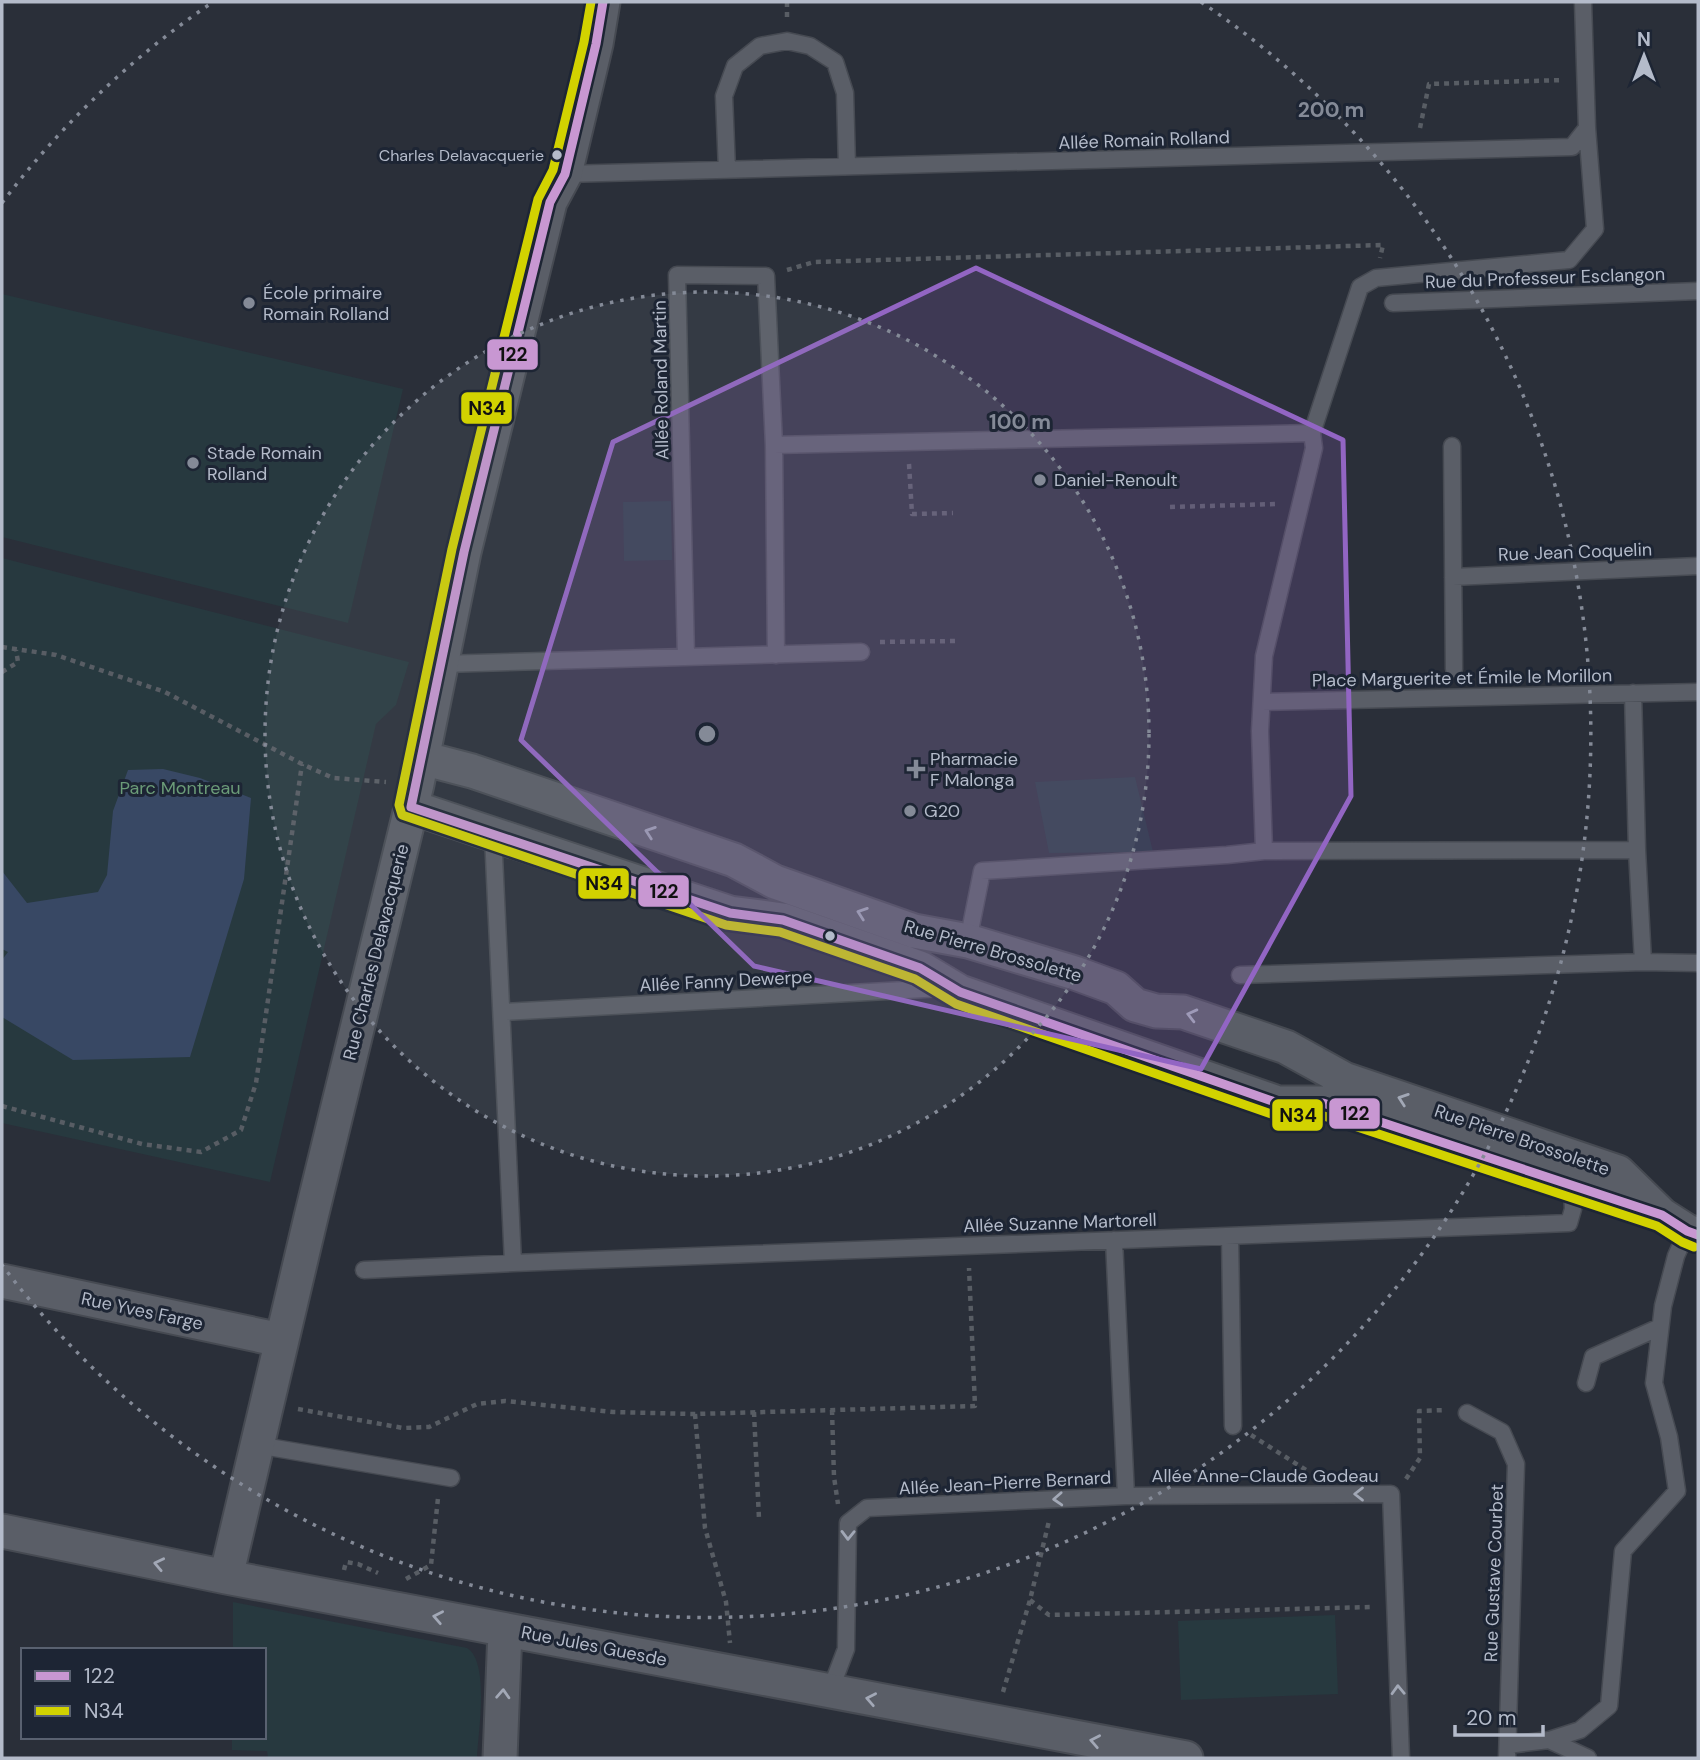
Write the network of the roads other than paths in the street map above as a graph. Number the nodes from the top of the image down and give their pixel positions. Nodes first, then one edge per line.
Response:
1 (603, 2) edge
2 (1583, 2) edge
3 (1587, 128) junction
4 (847, 166) junction
5 (727, 170) junction
6 (565, 174) junction
7 (1698, 290) edge
8 (1393, 303) dead end
9 (1312, 433) junction
10 (774, 445) junction
11 (1452, 446) dead end
12 (1698, 566) edge
13 (1453, 576) junction
14 (861, 652) road end
15 (776, 655) junction
16 (687, 657) junction
17 (442, 664) junction
18 (1454, 669) dead end
19 (1698, 692) edge
20 (1633, 693) junction
21 (1262, 702) junction
22 (417, 783) junction
23 (493, 835) junction
24 (1264, 850) junction
25 (1637, 850) junction
26 (968, 941) junction
27 (1643, 961) junction
28 (1698, 962) edge
29 (1240, 975) dead end
30 (952, 988) junction
31 (1135, 1005) junction
32 (502, 1012) junction
33 (1106, 1042) junction
34 (1572, 1185) junction
35 (1682, 1227) edge
36 (1230, 1236) junction
37 (1114, 1240) junction
38 (513, 1262) junction
39 (364, 1270) dead end
40 (2, 1281) edge
41 (1660, 1327) junction
42 (281, 1340) junction
43 (1586, 1383) dead end
44 (1467, 1413) road end
45 (1233, 1426) dead end
46 (257, 1445) junction
47 (446, 1477) road end
48 (1126, 1496) junction
49 (2, 1531) edge
50 (226, 1577) junction
51 (505, 1630) junction
52 (830, 1691) junction
53 (1549, 1740) junction
54 (1508, 1751) edge
55 (500, 1758) edge
56 (1186, 1758) edge
57 (1401, 1758) edge
58 (1588, 1758) edge

1 - 6 street, Rue Charles Delavacquerie
2 - 3 lane
3 - 4 lane, Allée Romain Rolland
3 - 9 lane
4 - 5 lane, Allée Romain Rolland
4 - 5 lane
5 - 6 lane, Allée Romain Rolland
6 - 17 street, Rue Charles Delavacquerie
7 - 8 lane, Rue du Professeur Esclangon
9 - 10 lane
9 - 21 lane
10 - 15 lane
10 - 16 lane, Allée Roland Martin
11 - 13 lane
12 - 13 lane, Rue Jean Coquelin
13 - 18 lane
14 - 15 lane
15 - 16 lane
16 - 17 lane
17 - 22 street, Rue Charles Delavacquerie
19 - 20 lane
20 - 21 lane, Place Marguerite et Émile le Morillon
20 - 25 lane, Place Marguerite et Émile le Morillon
21 - 24 lane
22 - 23 street, Rue Pierre Brossolette
26 -> 22 street, Rue Pierre Brossolette
22 - 42 street, Rue Charles Delavacquerie
23 - 30 street, Rue Pierre Brossolette
23 - 32 lane
24 - 25 lane
24 - 26 lane
25 - 27 lane, Place Marguerite et Émile le Morillon
26 - 31 street, Rue Pierre Brossolette
27 - 28 lane
27 - 29 lane
30 - 32 lane, Allée Fanny Dewerpe
30 - 33 street, Rue Pierre Brossolette
31 - 33 street
35 -> 31 street, Rue Pierre Brossolette
32 - 38 lane
33 - 34 street, Rue Pierre Brossolette
34 - 35 street, Rue Pierre Brossolette
34 - 36 lane, Allée Suzanne Martorell
35 - 41 lane
36 - 37 lane, Allée Suzanne Martorell
36 - 45 lane
37 - 38 lane, Allée Suzanne Martorell
37 - 48 lane, Allée Jean-Pierre Bernard
38 - 39 lane
40 - 42 street, Rue Yves Farge
41 - 43 lane
41 - 53 lane
42 - 46 street, Rue Charles Delavacquerie
44 - 54 lane, Rue Gustave Courbet
46 - 47 lane
46 - 50 street, Rue Charles Delavacquerie
48 -> 52 lane, Allée Jean-Pierre Bernard
57 -> 48 lane, Allée Anne-Claude Godeau
50 -> 49 street, Rue Jules Guesde
51 -> 50 street, Rue Jules Guesde
51 - 52 street, Rue Jules Guesde
55 -> 51 street
56 -> 52 street, Rue Jules Guesde
53 - 54 lane
53 - 58 lane

